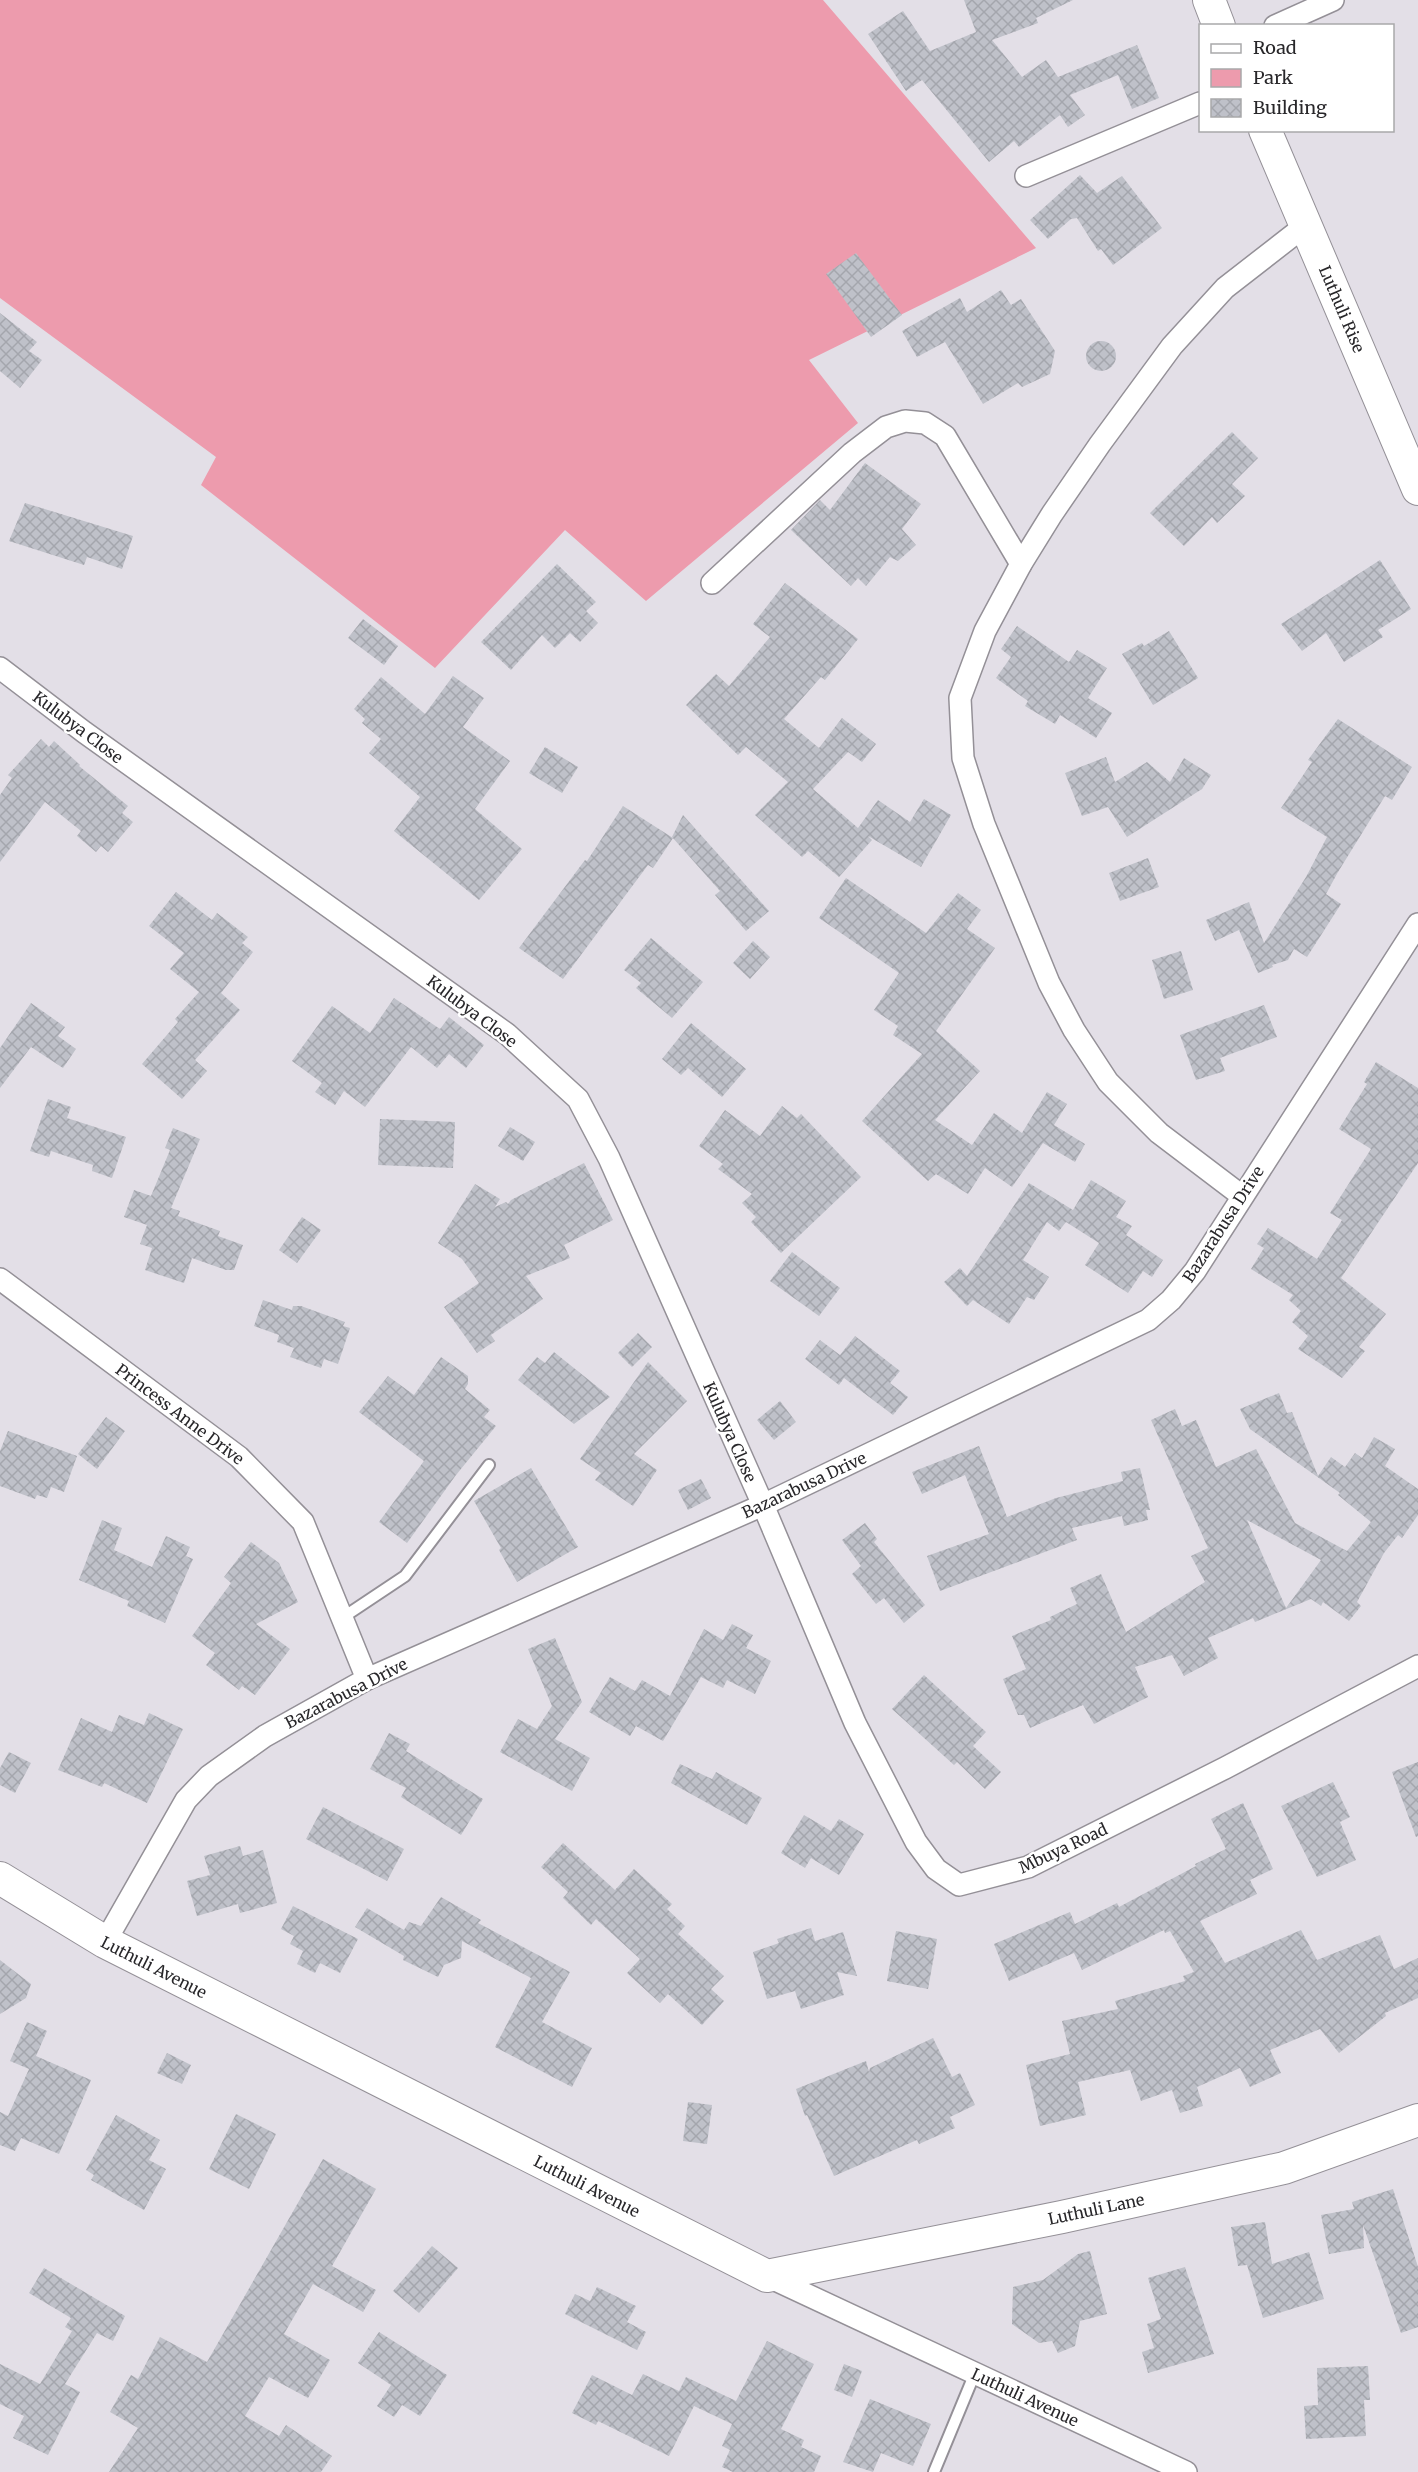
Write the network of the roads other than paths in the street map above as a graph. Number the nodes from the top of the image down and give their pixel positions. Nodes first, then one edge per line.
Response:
1 (1209, 0) edge
2 (1334, 0) edge
3 (1218, 24) edge
4 (1280, 24) edge
5 (1199, 103) edge
6 (1266, 132) edge
7 (1026, 176) dead end
8 (1306, 225) junction
9 (1418, 489) edge
10 (1021, 564) junction
11 (712, 583) dead end
12 (0, 668) edge
13 (1418, 924) edge
14 (1242, 1196) junction
15 (0, 1279) edge
16 (489, 1465) dead end
17 (763, 1505) junction
18 (342, 1618) junction
19 (1418, 1666) edge
20 (367, 1679) junction
21 (0, 1878) edge
22 (105, 1942) junction
23 (1418, 2120) edge
24 (767, 2276) junction
25 (975, 2373) junction
26 (934, 2472) edge
27 (1186, 2472) edge

1 - 3 street
2 - 4 street
5 - 7 street
6 - 8 street, Luthuli Rise
8 - 9 street, Luthuli Rise
8 - 10 street
10 - 11 street
10 - 14 street
12 - 17 street, Kulubya Close
13 - 14 street, Bazarabusa Drive
14 - 17 street, Bazarabusa Drive
15 - 18 street, Princess Anne Drive
16 - 18 lane
17 - 19 street, Mbuya Road
17 - 20 street, Bazarabusa Drive
18 - 20 street, Princess Anne Drive
20 - 22 street, Bazarabusa Drive
21 - 22 street, Luthuli Avenue
22 - 24 street, Luthuli Avenue
23 - 24 street, Luthuli Lane
24 - 25 street, Luthuli Avenue
25 - 26 lane
25 - 27 street, Luthuli Avenue

